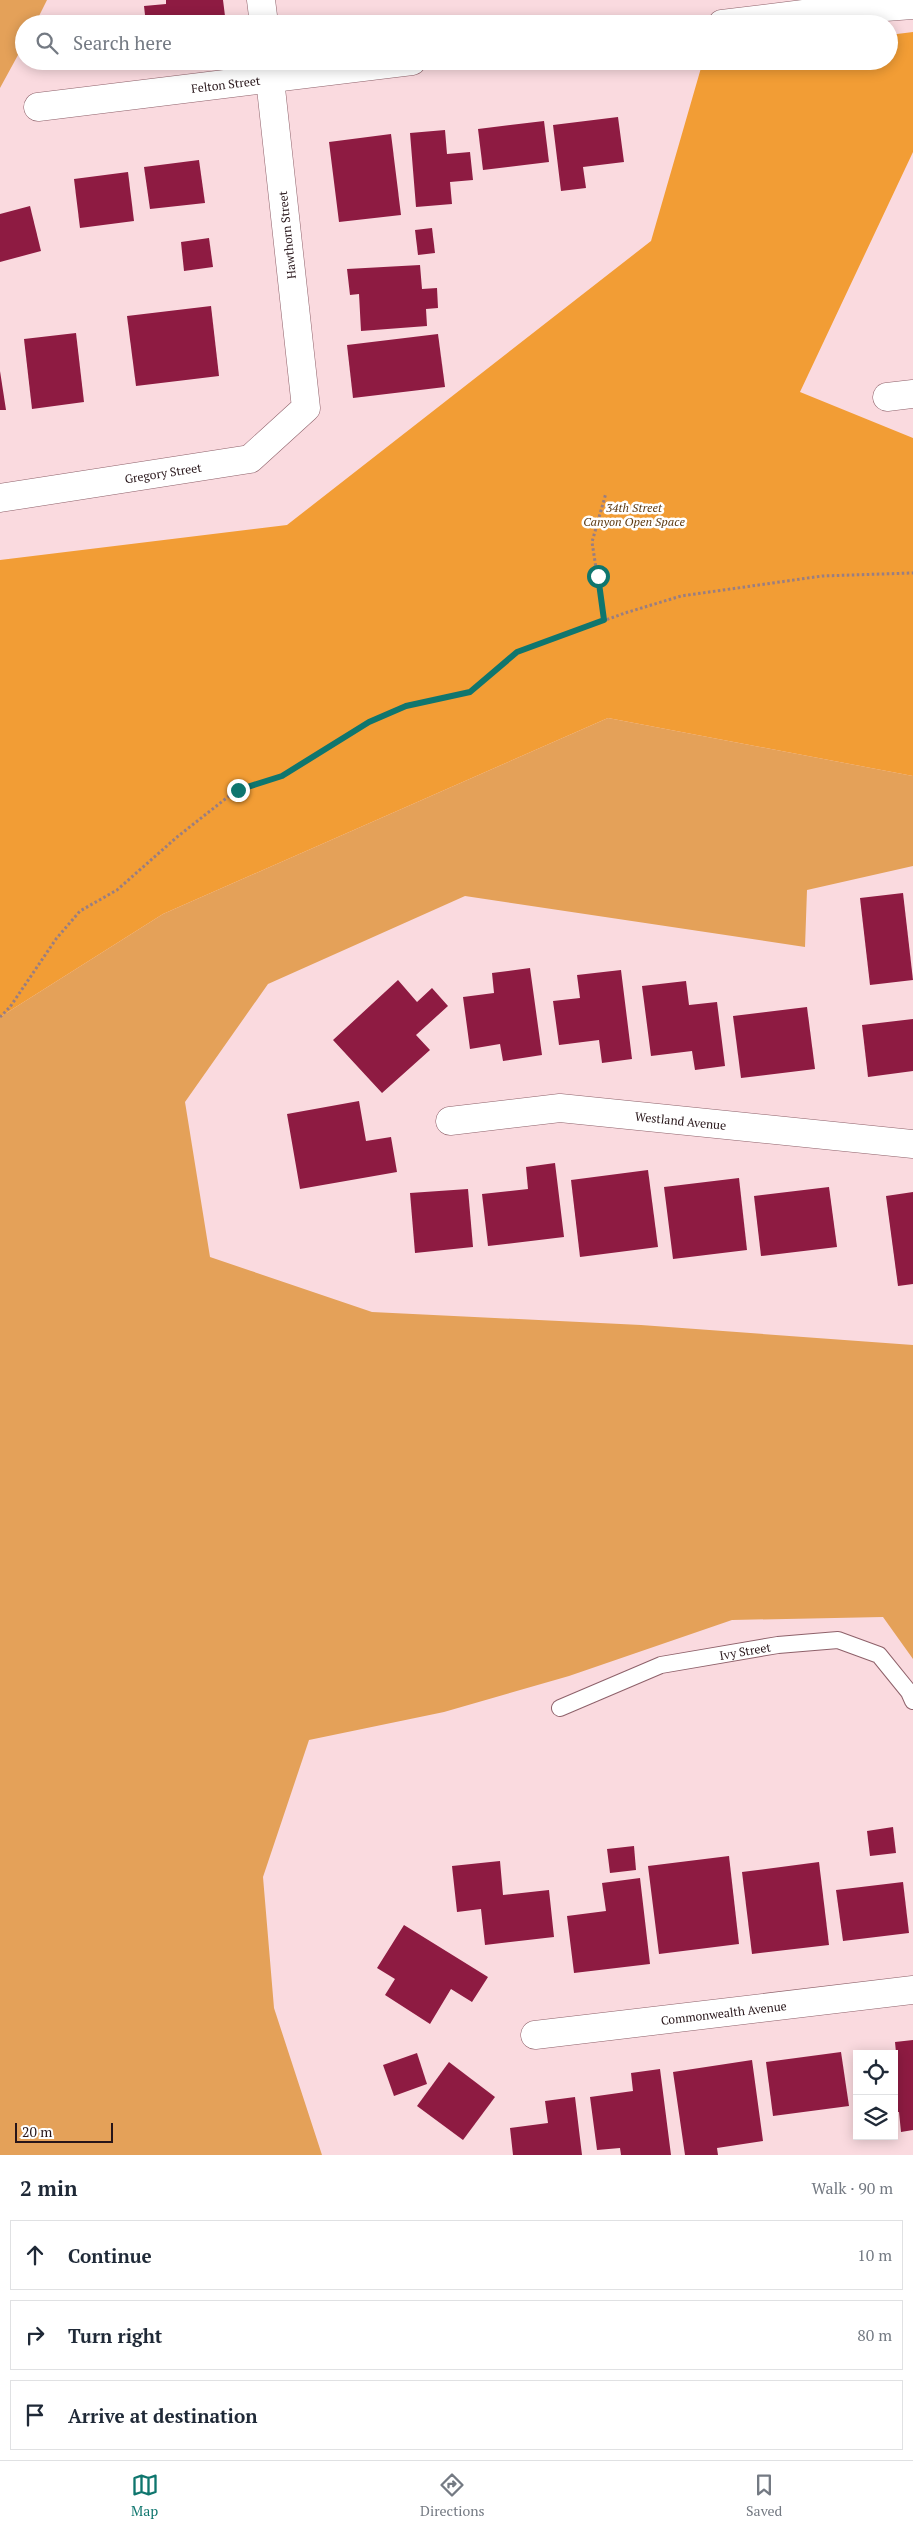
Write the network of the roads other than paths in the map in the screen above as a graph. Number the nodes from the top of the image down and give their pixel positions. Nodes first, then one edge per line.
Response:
1 (261, 0) edge
2 (913, 5) edge
3 (818, 6) edge
4 (263, 15) edge
5 (770, 15) edge
6 (269, 70) edge
7 (38, 107) dead end
8 (306, 408) joint
9 (0, 498) edge
10 (450, 1121) dead end
11 (913, 1144) edge
12 (913, 1701) edge
13 (560, 1708) dead end
14 (913, 1990) edge
15 (535, 2035) dead end

1 - 4 street
2 - 3 street
3 - 5 street
6 - 7 street, Felton Street
6 - 8 street, Hawthorn Street
8 - 9 street, Gregory Street
10 - 11 street, Westland Avenue
12 - 13 lane, Ivy Street
14 - 15 street, Commonwealth Avenue

